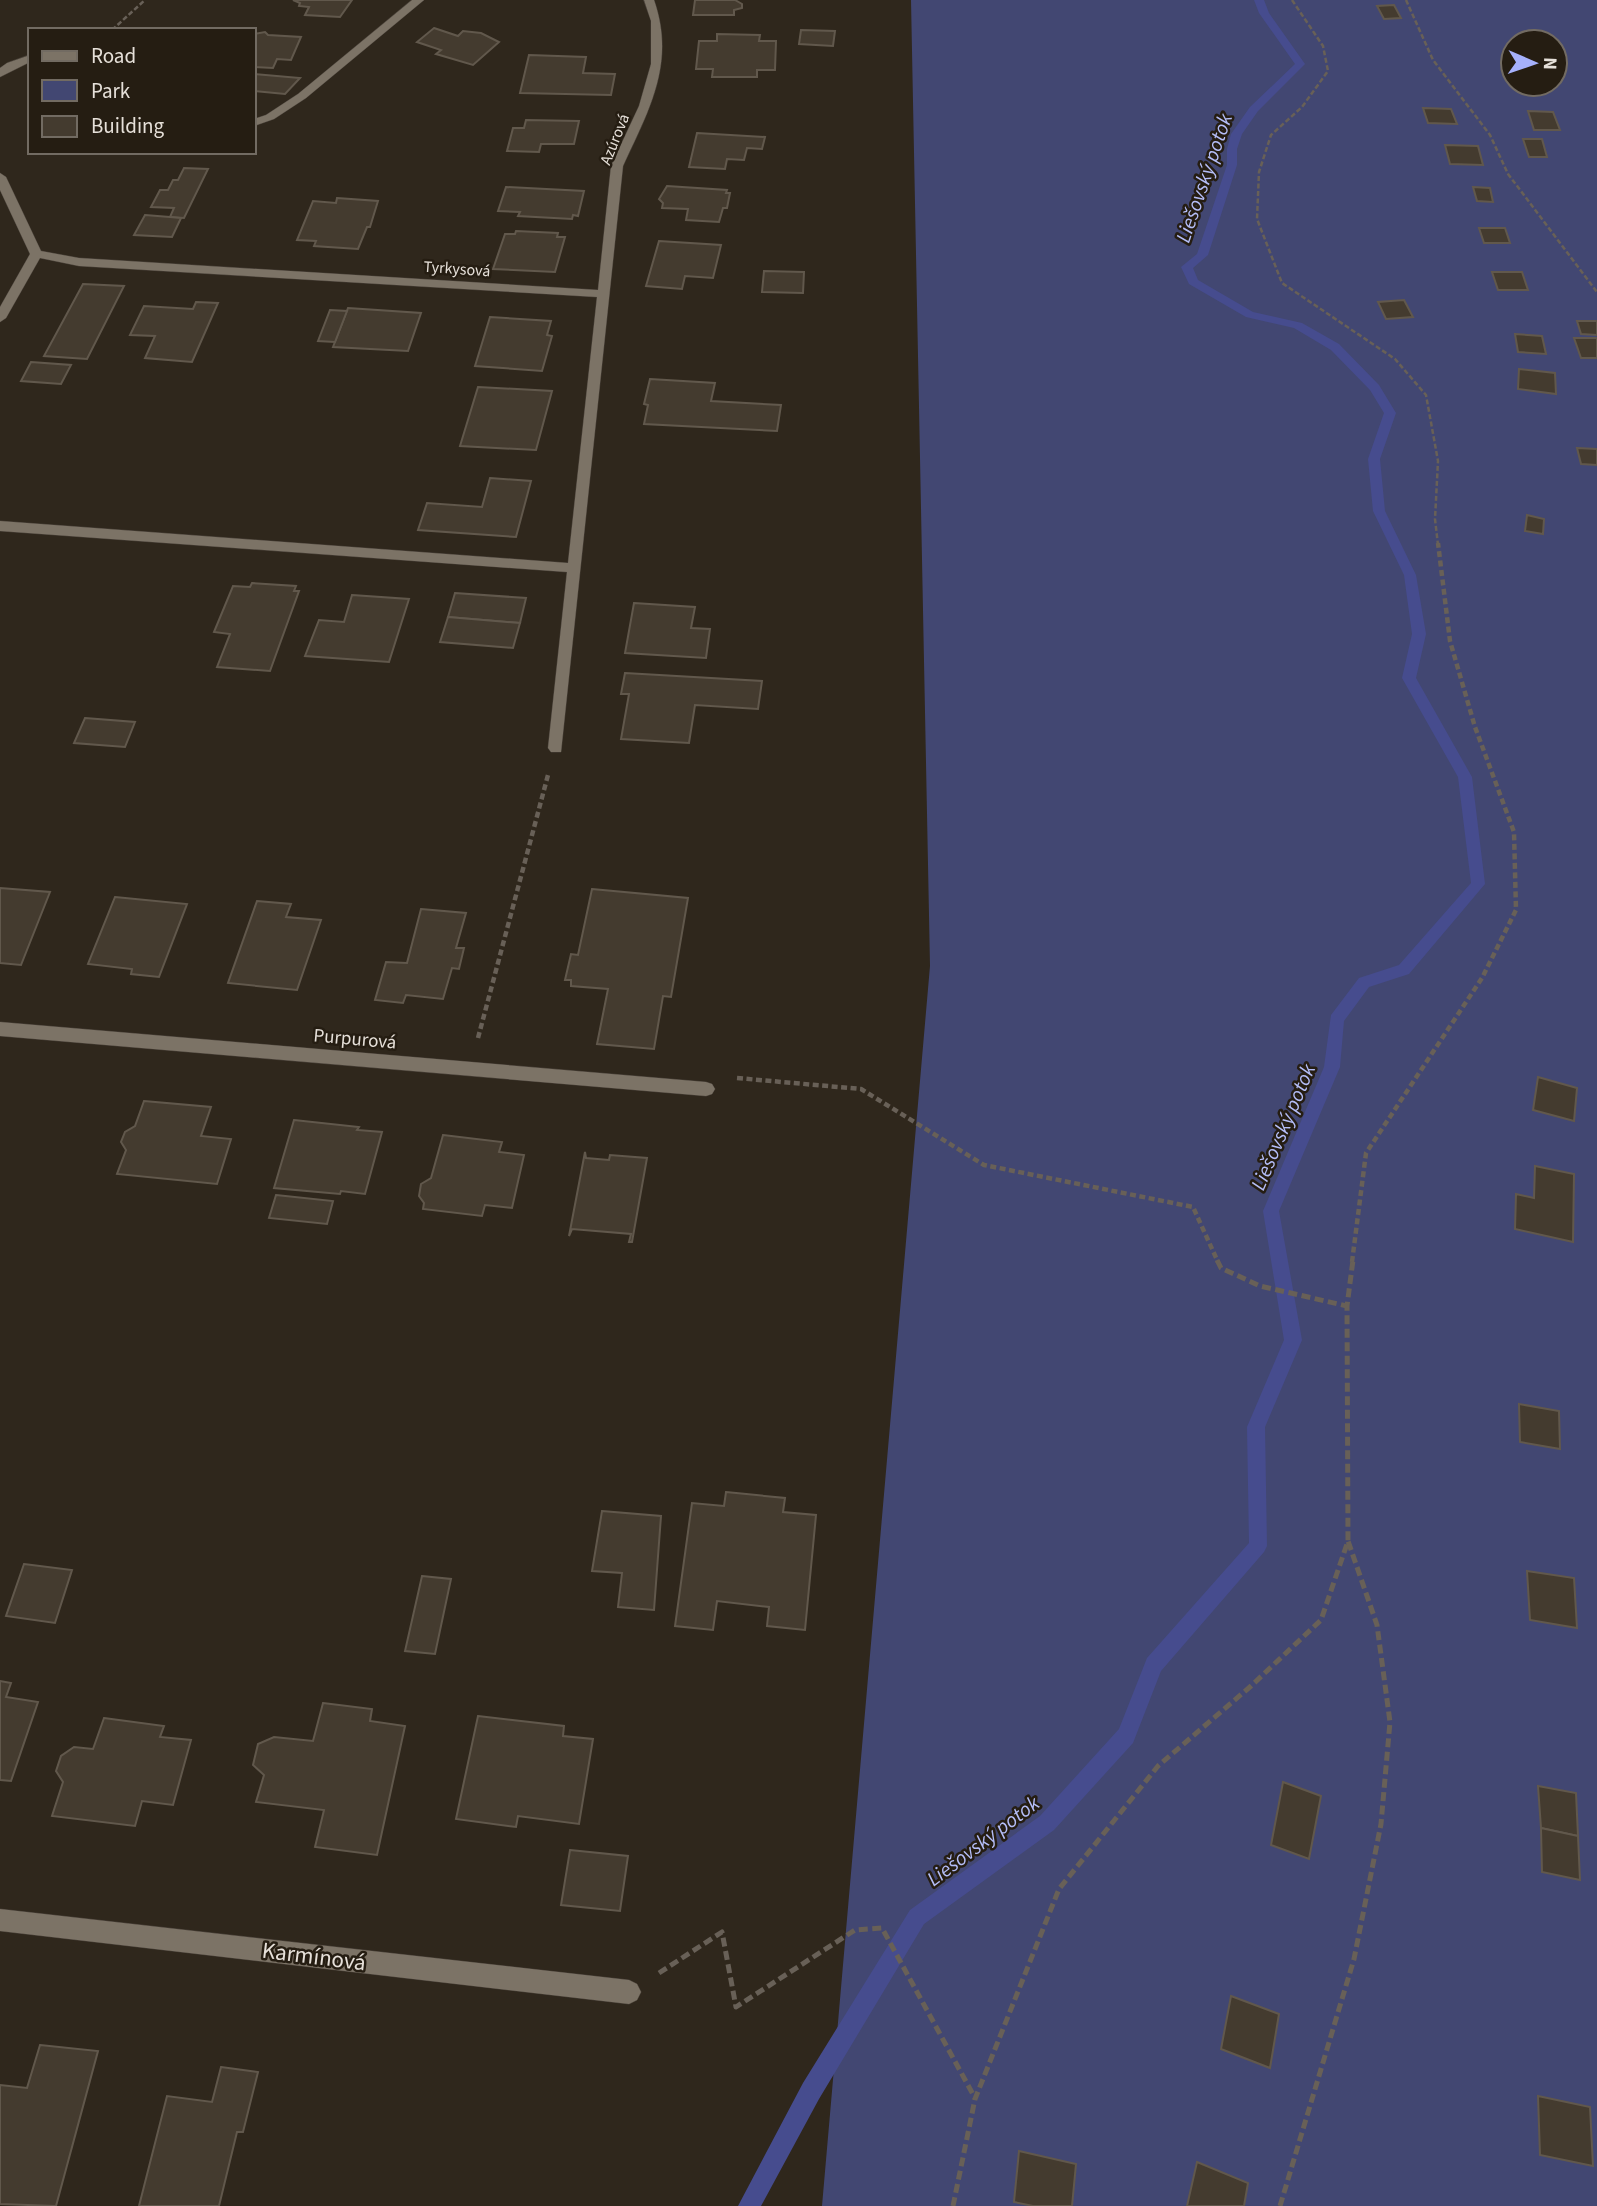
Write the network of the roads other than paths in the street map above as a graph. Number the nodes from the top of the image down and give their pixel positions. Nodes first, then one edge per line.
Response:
1 (419, 0) edge
2 (649, 0) edge
3 (28, 59) edge
4 (0, 74) edge
5 (256, 122) edge
6 (0, 177) edge
7 (36, 254) junction
8 (603, 294) junction
9 (0, 318) edge
10 (0, 526) edge
11 (574, 568) junction
12 (555, 748) road end
13 (0, 1029) edge
14 (706, 1089) road end
15 (0, 1920) edge
16 (629, 1992) road end

1 - 5 street
2 - 8 street, Azúrová
3 - 4 street
6 - 7 street
7 - 8 street, Tyrkysová
7 - 9 street
8 - 11 street
10 - 11 street
11 - 12 street
13 - 14 street, Purpurová
15 - 16 street, Karmínová

